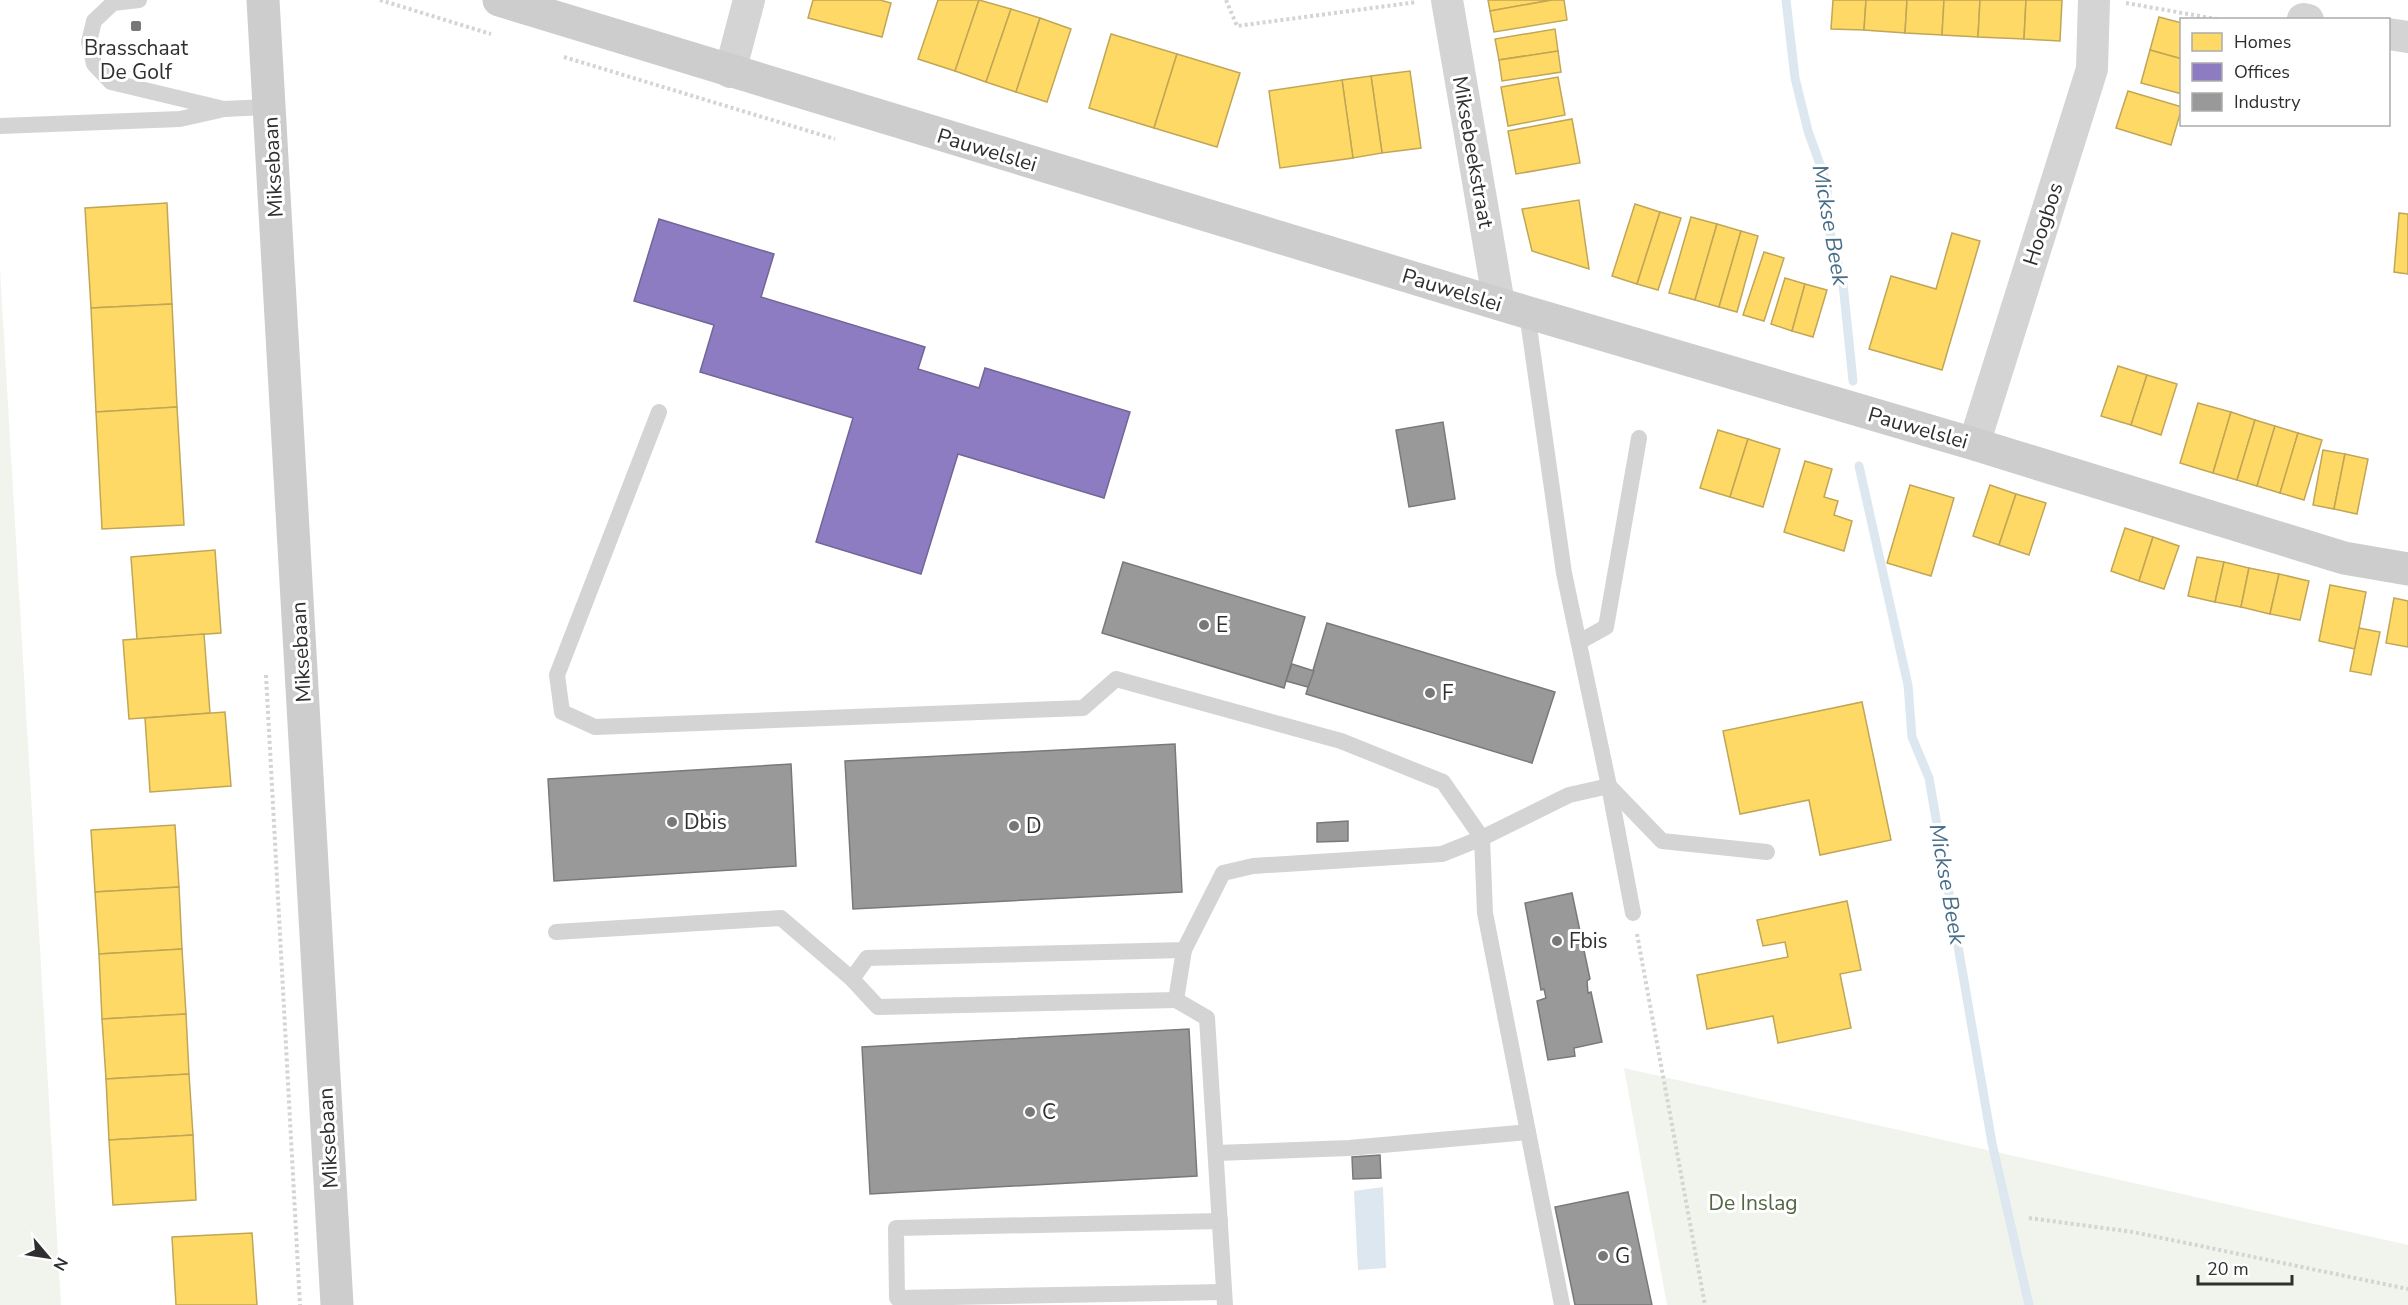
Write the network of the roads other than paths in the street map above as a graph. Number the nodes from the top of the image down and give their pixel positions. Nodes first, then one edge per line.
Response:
1 (139, 0) edge
2 (263, 0) edge
3 (499, 0) edge
4 (749, 0) edge
5 (1433, 1) edge
6 (2107, 1) edge
7 (2390, 34) edge
8 (2408, 37) edge
9 (730, 72) junction
10 (270, 107) junction
11 (224, 109) junction
12 (0, 126) edge
13 (1513, 308) junction
14 (659, 412) dead end
15 (1639, 438) dead end
16 (1974, 444) junction
17 (2408, 569) edge
18 (1579, 642) junction
19 (1609, 786) junction
20 (1482, 838) junction
21 (1767, 852) dead end
22 (1633, 913) road end
23 (556, 932) dead end
24 (1184, 950) junction
25 (852, 979) junction
26 (1176, 999) junction
27 (1528, 1132) junction
28 (1216, 1153) junction
29 (1220, 1221) junction
30 (1225, 1299) edge
31 (337, 1305) edge
32 (1562, 1305) edge

1 - 11 lane
2 - 10 street, Miksebaan
3 - 9 street, Pauwelslei
4 - 9 street
5 - 13 street, Miksebeekstraat
6 - 16 street, Hoogbos
7 - 8 street
9 - 13 street, Pauwelslei
10 - 11 lane
10 - 31 street, Miksebaan
11 - 12 lane
13 - 16 street, Pauwelslei
13 - 18 lane
14 - 20 lane
15 - 18 lane
16 - 17 street, Pauwelslei
18 - 19 lane
19 - 20 lane
19 - 21 lane
19 - 22 lane
20 - 24 lane
20 - 27 lane
23 - 25 lane
24 - 25 lane
24 - 26 lane
25 - 26 lane
26 - 28 lane
27 - 28 lane
27 - 32 lane
28 - 29 lane
29 - 30 lane
29 - 30 lane

